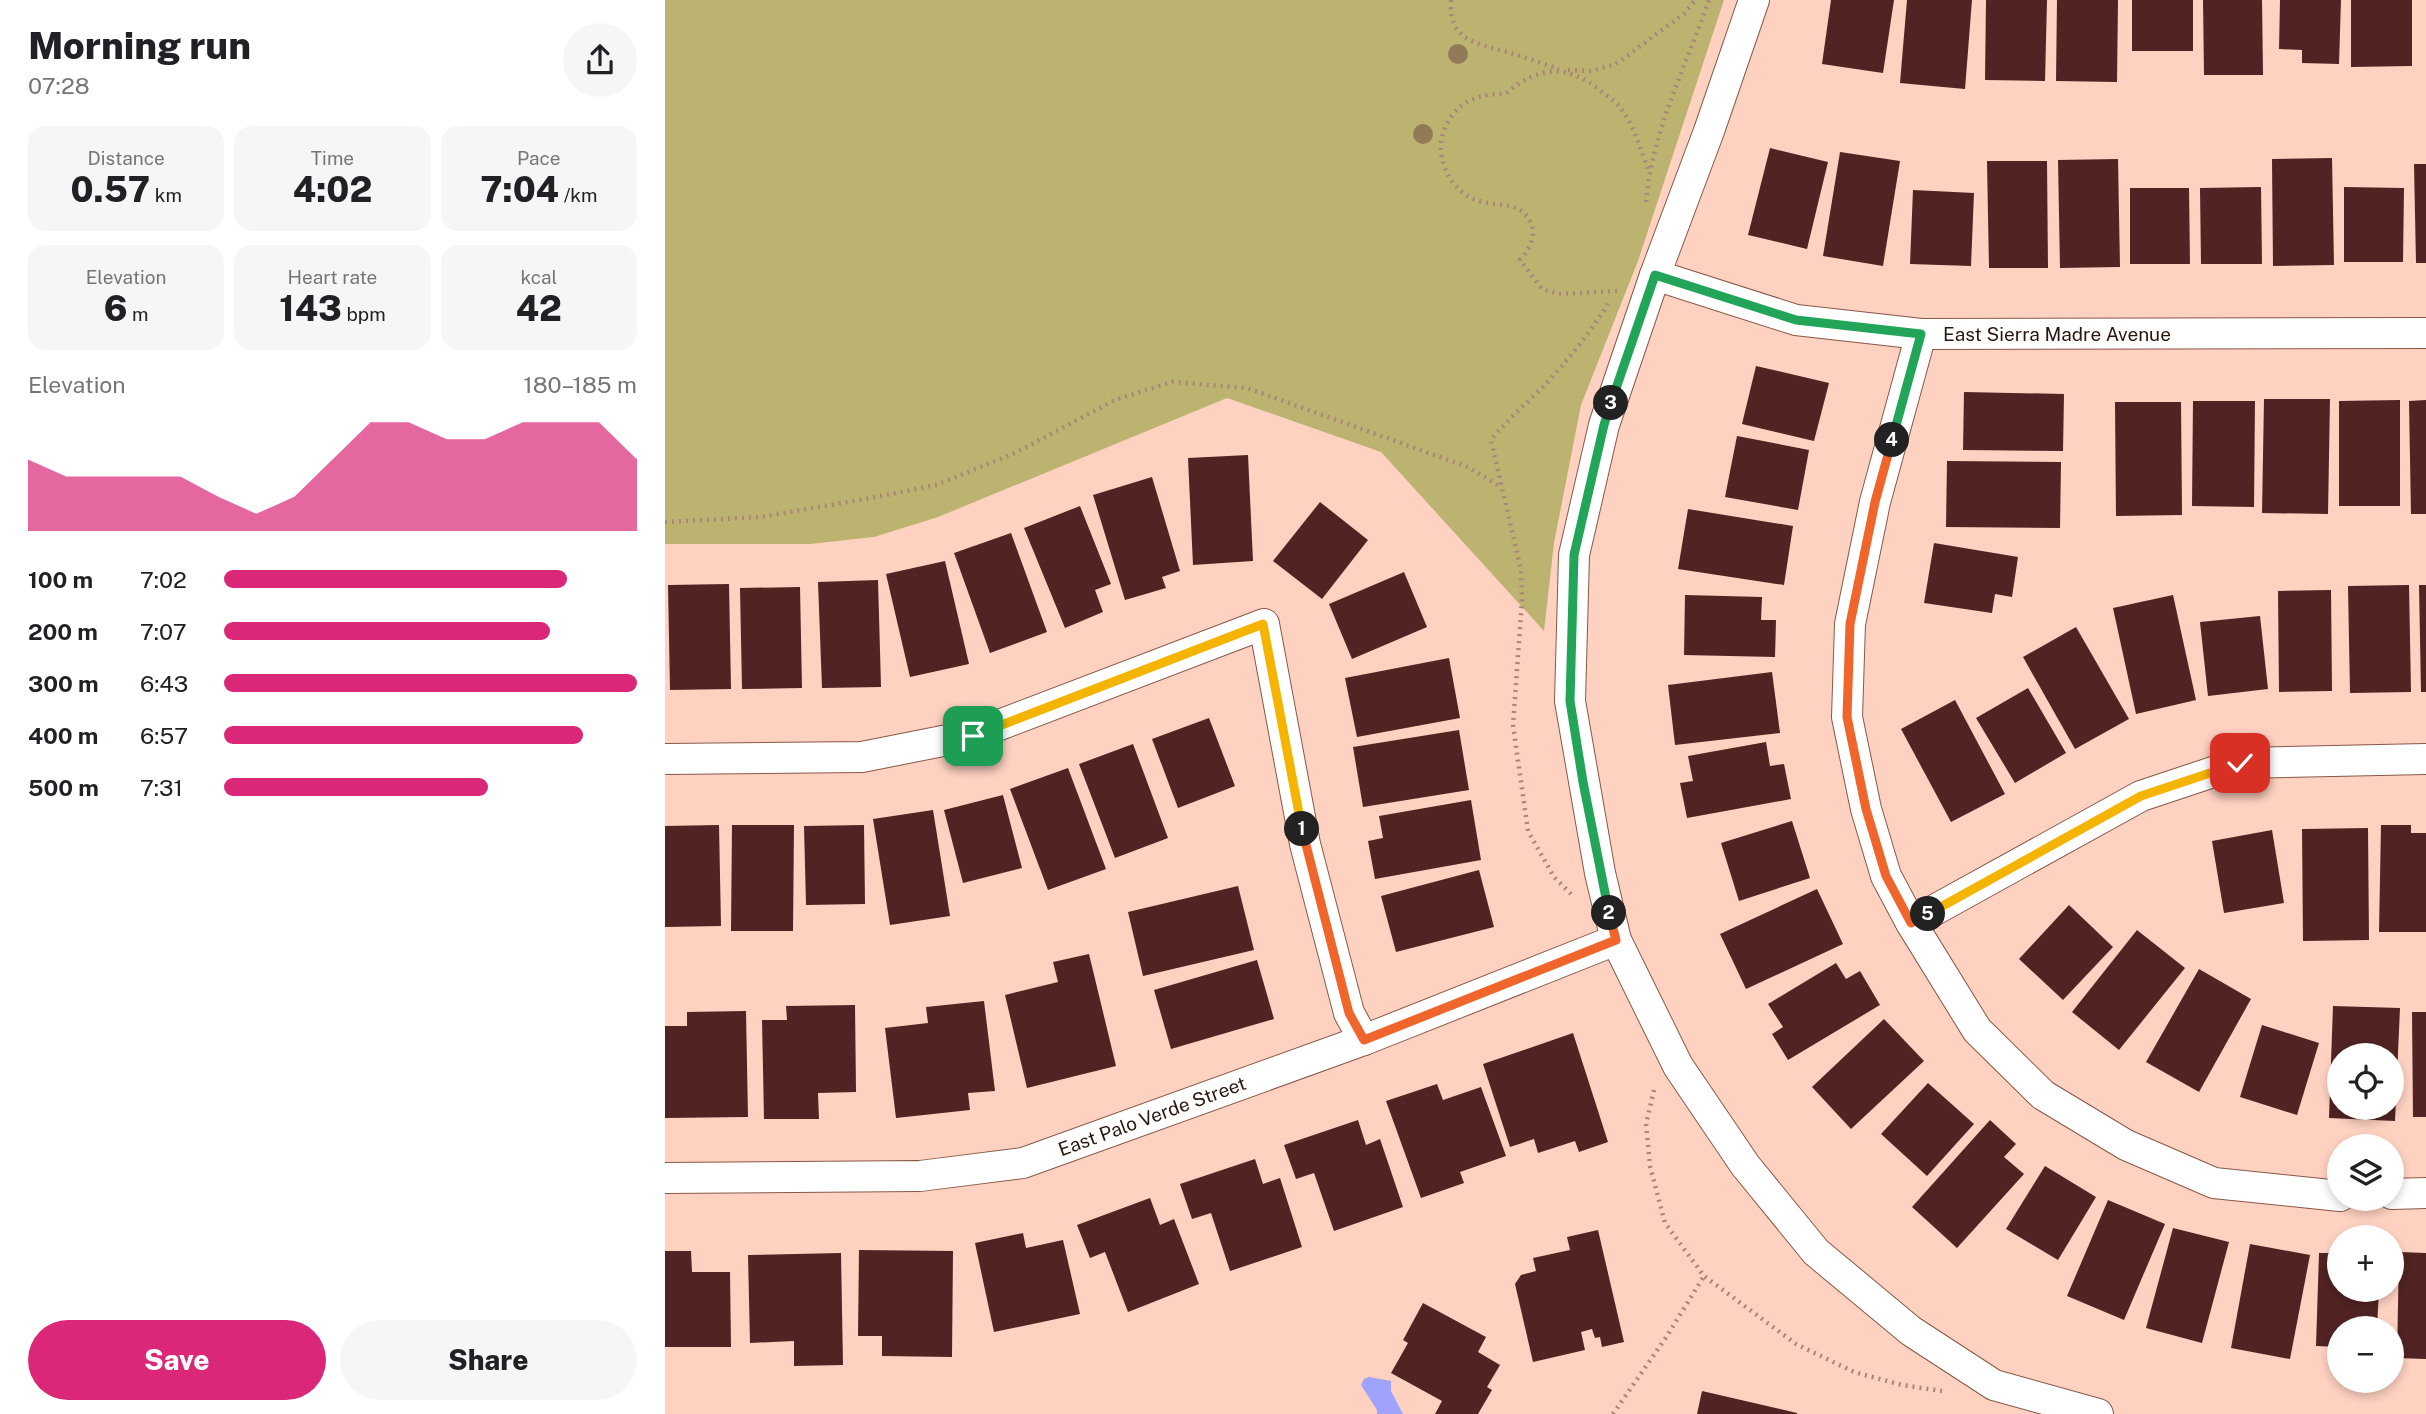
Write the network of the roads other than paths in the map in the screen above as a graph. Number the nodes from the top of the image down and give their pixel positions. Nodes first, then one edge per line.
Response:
1 (1754, 0) edge
2 (1655, 275) junction
3 (2426, 333) edge
4 (1921, 334) junction
5 (665, 759) edge
6 (2426, 759) edge
7 (1911, 923) junction
8 (1616, 940) junction
9 (1364, 1040) junction
10 (665, 1178) edge
11 (2404, 1194) edge
12 (2426, 1194) edge
13 (2327, 1195) edge
14 (2081, 1412) edge

1 - 2 street
2 - 4 street, East Sierra Madre Avenue
2 - 8 street
3 - 4 street, East Sierra Madre Avenue
4 - 7 street
5 - 9 street
6 - 7 street
7 - 13 street
8 - 9 street, East Palo Verde Street
8 - 14 street
9 - 10 street, East Palo Verde Street
11 - 12 street

